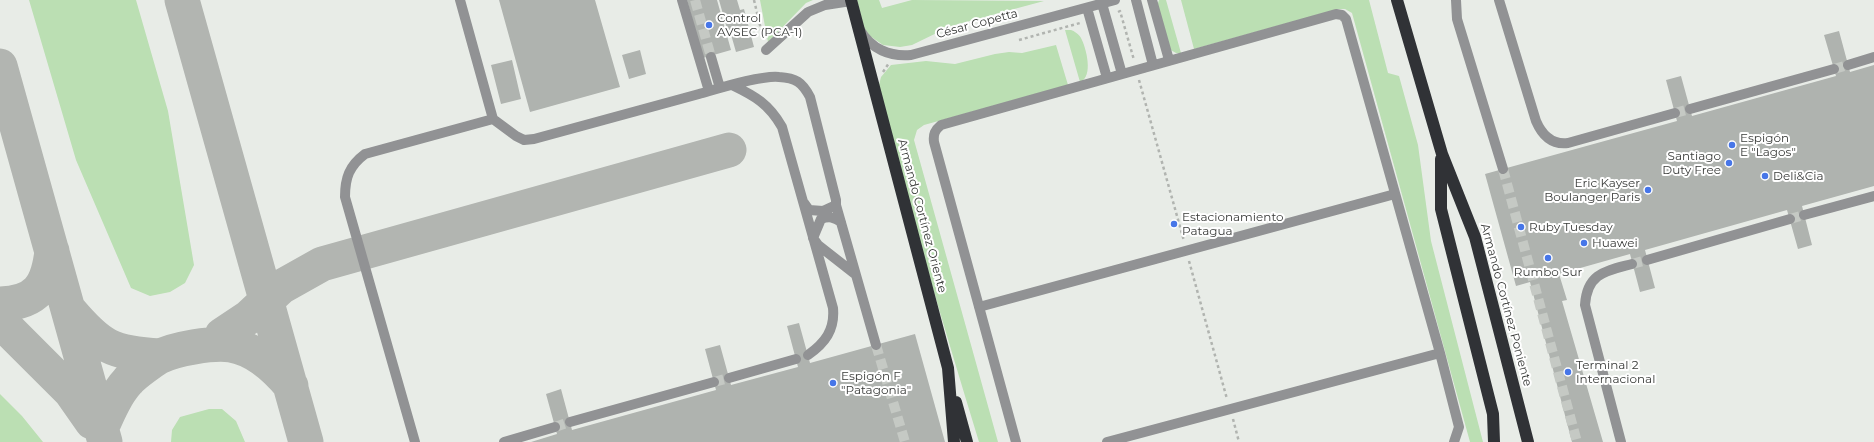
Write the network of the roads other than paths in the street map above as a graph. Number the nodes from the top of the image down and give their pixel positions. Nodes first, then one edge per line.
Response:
1 (460, 0) edge
2 (682, 0) edge
3 (851, 0) edge
4 (1115, 0) edge
5 (1136, 0) edge
6 (1152, 0) edge
7 (1397, 0) edge
8 (1456, 0) edge
9 (1499, 0) edge
10 (1101, 2) edge
11 (1087, 8) junction
12 (858, 24) junction
13 (766, 50) road end
14 (711, 57) tunnel mouth
15 (1874, 58) edge
16 (1169, 60) junction
17 (1848, 64) tunnel mouth
18 (1152, 65) junction
19 (1834, 69) tunnel mouth
20 (1122, 74) junction
21 (1107, 78) junction
22 (732, 85) junction
23 (720, 88) junction
24 (709, 91) junction
25 (1690, 109) tunnel mouth
26 (1675, 113) tunnel mouth
27 (493, 119) junction
28 (1442, 154) junction
29 (1503, 169) tunnel mouth
30 (1394, 194) junction
31 (1874, 196) edge
32 (804, 204) junction
33 (836, 205) junction
34 (1804, 215) tunnel mouth
35 (1790, 219) tunnel mouth
36 (841, 222) junction
37 (813, 238) junction
38 (1647, 260) tunnel mouth
39 (1632, 264) tunnel mouth
40 (855, 274) junction
41 (980, 307) junction
42 (876, 345) tunnel mouth
43 (1440, 353) junction
44 (808, 355) dead end
45 (796, 359) dead end
46 (948, 368) junction
47 (729, 378) tunnel mouth
48 (714, 382) tunnel mouth
49 (570, 422) tunnel mouth
50 (556, 427) tunnel mouth
51 (415, 442) edge
52 (504, 442) edge
53 (954, 442) edge
54 (967, 442) edge
55 (1016, 442) edge
56 (1107, 442) edge
57 (1454, 442) edge
58 (1494, 442) edge
59 (1528, 442) edge
60 (1621, 442) edge

1 - 27 street
2 - 24 street
3 - 12 highway, Armando Cortínez Oriente
3 - 13 street
4 - 10 street, César Copetta
5 - 18 street
6 - 16 street
7 - 28 highway, Armando Cortínez Poniente
8 - 29 street
9 - 26 street
10 - 11 street, César Copetta
10 - 20 street
11 - 12 street, César Copetta
11 - 21 street
12 - 46 highway, Armando Cortínez Oriente
14 - 23 street
15 - 17 street
16 - 18 street
16 - 30 street
18 - 20 street
19 - 25 street
20 - 21 street
21 - 41 street
22 - 23 street
22 - 32 street
22 - 33 street
23 - 24 street
24 - 27 street
27 - 51 street
28 - 58 highway, Armando Cortínez Poniente
28 - 59 highway, Armando Cortínez Poniente
30 - 41 street
30 - 43 street
31 - 34 street
32 - 33 street
32 - 37 street
33 - 36 street
35 - 38 street
36 - 37 street
36 - 40 street
37 - 40 street
37 - 44 street
39 - 60 street
40 - 42 street
41 - 55 street
43 - 56 street
43 - 57 street
45 - 47 street
46 - 53 highway, Armando Cortínez Oriente
46 - 54 highway
48 - 49 street
50 - 52 street

